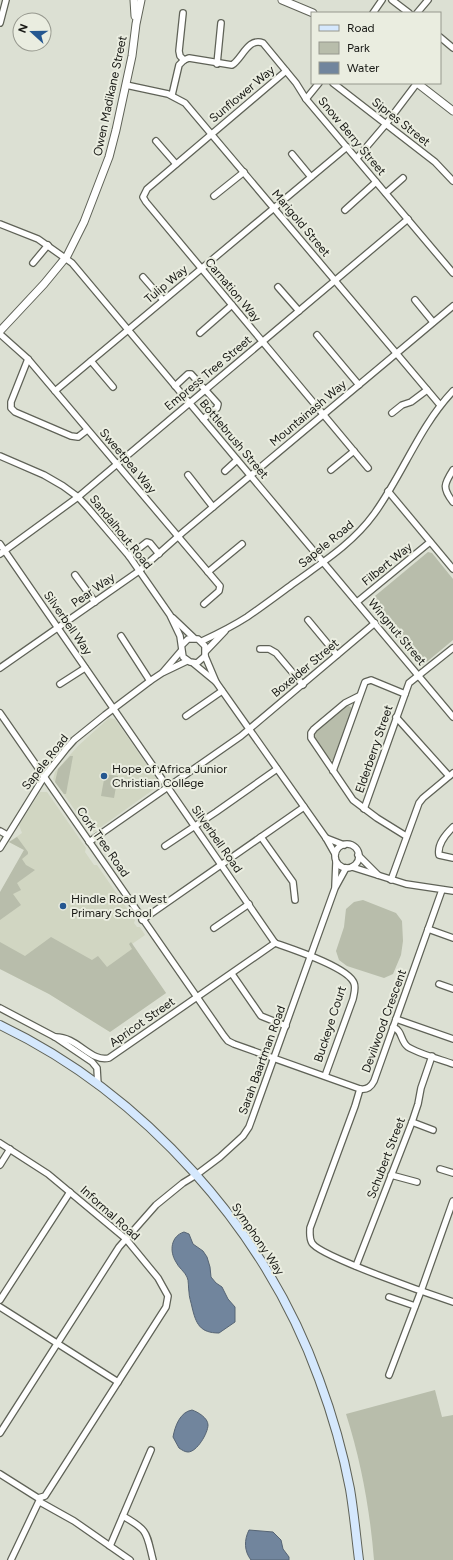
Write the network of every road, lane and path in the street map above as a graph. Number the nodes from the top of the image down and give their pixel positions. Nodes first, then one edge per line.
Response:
1 (6, 0) edge
2 (134, 0) edge
3 (141, 0) edge
4 (282, 0) edge
5 (382, 0) edge
6 (392, 0) edge
7 (428, 0) edge
8 (311, 12) edge
9 (374, 12) edge
10 (408, 12) edge
11 (418, 12) edge
12 (183, 13) dead end
13 (0, 23) edge
14 (222, 23) dead end
15 (136, 24) junction
16 (441, 38) edge
17 (452, 44) edge
18 (184, 60) junction
19 (217, 64) junction
20 (286, 71) junction
21 (318, 84) edge
22 (334, 84) edge
23 (416, 84) edge
24 (418, 84) edge
25 (126, 85) junction
26 (172, 95) junction
27 (306, 99) junction
28 (453, 112) edge
29 (386, 124) junction
30 (212, 134) junction
31 (156, 141) dead end
32 (347, 147) junction
33 (292, 154) dead end
34 (356, 158) junction
35 (176, 164) junction
36 (244, 172) junction
37 (311, 177) junction
38 (403, 178) dead end
39 (453, 181) edge
40 (376, 182) junction
41 (386, 193) junction
42 (214, 196) dead end
43 (274, 208) junction
44 (345, 210) dead end
45 (408, 219) junction
46 (0, 224) edge
47 (48, 246) junction
48 (65, 258) junction
49 (33, 263) dead end
50 (201, 269) junction
51 (453, 273) edge
52 (143, 277) dead end
53 (335, 280) junction
54 (278, 287) dead end
55 (163, 300) junction
56 (415, 300) dead end
57 (232, 305) junction
58 (453, 306) edge
59 (299, 311) junction
60 (433, 322) junction
61 (128, 330) junction
62 (0, 332) edge
63 (200, 333) dead end
64 (317, 335) dead end
65 (263, 342) junction
66 (396, 353) junction
67 (28, 359) junction
68 (91, 361) junction
69 (359, 385) junction
70 (175, 386) junction
71 (113, 387) dead end
72 (205, 390) junction
73 (427, 390) junction
74 (55, 391) junction
75 (453, 391) edge
76 (190, 403) junction
77 (440, 405) junction
78 (392, 413) dead end
79 (324, 414) junction
80 (203, 419) junction
81 (87, 430) junction
82 (354, 451) junction
83 (0, 456) edge
84 (237, 460) junction
85 (117, 465) junction
86 (368, 468) dead end
87 (331, 470) dead end
88 (453, 470) edge
89 (225, 471) dead end
90 (188, 475) dead end
91 (250, 476) junction
92 (388, 491) junction
93 (78, 497) junction
94 (453, 502) edge
95 (214, 507) junction
96 (179, 538) junction
97 (430, 542) junction
98 (0, 544) edge
99 (242, 544) dead end
100 (2, 552) edge
101 (160, 554) junction
102 (128, 556) junction
103 (323, 562) junction
104 (453, 569) edge
105 (139, 571) junction
106 (208, 572) junction
107 (75, 575) dead end
108 (95, 602) junction
109 (357, 602) junction
110 (204, 604) dead end
111 (170, 615) junction
112 (308, 620) dead end
113 (375, 623) junction
114 (57, 628) junction
115 (226, 629) junction
116 (121, 636) dead end
117 (194, 638) junction
118 (202, 641) junction
119 (182, 648) junction
120 (453, 648) edge
121 (260, 650) dead end
122 (206, 653) junction
123 (337, 655) junction
124 (190, 662) junction
125 (0, 668) edge
126 (85, 668) junction
127 (162, 673) junction
128 (418, 675) junction
129 (150, 681) junction
130 (216, 682) junction
131 (60, 684) dead end
132 (302, 685) junction
133 (222, 691) junction
134 (405, 694) junction
135 (359, 696) junction
136 (113, 708) junction
137 (0, 713) edge
138 (186, 716) dead end
139 (396, 717) junction
140 (453, 717) edge
141 (249, 729) junction
142 (277, 769) junction
143 (333, 771) junction
144 (451, 775) edge
145 (44, 777) junction
146 (168, 787) junction
147 (304, 807) junction
148 (364, 809) junction
149 (195, 826) junction
150 (453, 827) edge
151 (0, 831) edge
152 (8, 836) junction
153 (406, 836) junction
154 (261, 837) junction
155 (326, 838) junction
156 (89, 842) junction
157 (344, 845) junction
158 (165, 846) dead end
159 (0, 848) edge
160 (335, 854) junction
161 (358, 854) junction
162 (453, 858) edge
163 (336, 862) junction
164 (221, 865) junction
165 (349, 867) junction
166 (380, 876) junction
167 (391, 880) junction
168 (335, 888) junction
169 (442, 890) junction
170 (453, 891) edge
171 (295, 900) dead end
172 (249, 904) junction
173 (142, 920) junction
174 (214, 928) dead end
175 (428, 929) junction
176 (453, 938) edge
177 (275, 943) junction
178 (311, 956) junction
179 (232, 974) junction
180 (439, 984) dead end
181 (453, 989) edge
182 (197, 997) junction
183 (0, 1008) edge
184 (396, 1019) junction
185 (0, 1025) edge
186 (286, 1026) junction
187 (394, 1026) junction
188 (55, 1037) junction
189 (453, 1039) edge
190 (432, 1056) junction
191 (275, 1058) junction
192 (453, 1064) edge
193 (325, 1076) junction
194 (98, 1086) junction
195 (360, 1089) junction
196 (412, 1122) junction
197 (433, 1130) dead end
198 (0, 1143) edge
199 (10, 1150) junction
200 (0, 1165) edge
201 (440, 1169) dead end
202 (453, 1173) edge
203 (196, 1175) junction
204 (391, 1175) junction
205 (417, 1182) dead end
206 (70, 1192) junction
207 (453, 1200) edge
208 (126, 1239) junction
209 (356, 1266) junction
210 (421, 1291) junction
211 (389, 1297) dead end
212 (0, 1300) edge
213 (453, 1302) edge
214 (415, 1306) junction
215 (0, 1307) edge
216 (57, 1344) junction
217 (389, 1375) dead end
218 (118, 1382) junction
219 (0, 1433) edge
220 (151, 1450) dead end
221 (0, 1474) edge
222 (40, 1500) junction
223 (123, 1516) junction
224 (110, 1546) junction
225 (11, 1560) edge
226 (130, 1560) edge
227 (153, 1560) edge
228 (359, 1560) edge

1 - 13 street
2 - 15 street, Owen Madikane Street
3 - 15 street, Owen Madikane Street
4 - 8 street
5 - 9 street
6 - 10 street
7 - 11 street
12 - 18 street
14 - 19 street
15 - 25 street, Owen Madikane Street
16 - 17 street
18 - 19 street, Snow Berry Street
18 - 26 street
19 - 20 street, Snow Berry Street
20 - 27 street, Snow Berry Street
20 - 30 street, Sunflower Way
21 - 27 street
22 - 29 street, Sipres Street
23 - 29 street
24 - 28 street
25 - 26 street, Marigold Street
25 - 48 street, Owen Madikane Street
26 - 30 street, Marigold Street
27 - 32 street, Snow Berry Street
29 - 34 street
29 - 39 street, Sipres Street
30 - 35 street, Carnation Way
30 - 36 street, Marigold Street
31 - 35 street
32 - 34 street, Snow Berry Street
32 - 37 street, Tulip Way
33 - 37 street
34 - 40 street, Snow Berry Street
35 - 50 street, Carnation Way
36 - 42 street
36 - 43 street, Marigold Street
37 - 43 street, Tulip Way
38 - 41 street
40 - 41 street, Snow Berry Street
40 - 44 street
41 - 45 street, Snow Berry Street
43 - 50 street, Tulip Way
43 - 53 street, Marigold Street
45 - 51 street, Snow Berry Street
45 - 53 street, Empress Tree Street
46 - 47 street, Bottlebrush Street
47 - 48 street, Bottlebrush Street
47 - 49 street
48 - 61 street, Bottlebrush Street
48 - 62 street, Owen Madikane Street
50 - 55 street, Tulip Way
50 - 57 street, Carnation Way
52 - 55 street
53 - 59 street, Empress Tree Street
53 - 66 street, Marigold Street
54 - 59 street
55 - 61 street, Tulip Way
56 - 60 street
57 - 63 street
57 - 65 street, Carnation Way
58 - 60 street, Mountainash Way
59 - 65 street, Empress Tree Street
60 - 66 street, Mountainash Way
61 - 68 street, Tulip Way
61 - 70 street, Bottlebrush Street
62 - 67 street, Sweetpea Way
64 - 69 street
65 - 72 street, Empress Tree Street
65 - 79 street, Carnation Way
66 - 69 street, Mountainash Way
66 - 73 street, Marigold Street
67 - 74 street, Sweetpea Way
67 - 81 street
68 - 71 street
68 - 74 street, Tulip Way
69 - 79 street, Mountainash Way
70 - 72 street
70 - 76 street, Bottlebrush Street
72 - 76 street, Empress Tree Street
72 - 80 street
73 - 77 street, Marigold Street
73 - 78 street
74 - 81 street, Sweetpea Way
75 - 77 street, Sapele Road
76 - 80 street, Bottlebrush Street
76 - 85 street, Empress Tree Street
77 - 92 street, Sapele Road
79 - 82 street, Carnation Way
79 - 91 street, Mountainash Way
80 - 84 street, Bottlebrush Street
81 - 85 street, Sweetpea Way
82 - 86 street, Carnation Way
82 - 87 street
83 - 93 street, Sandalhout Road
84 - 89 street
84 - 91 street, Bottlebrush Street
85 - 93 street, Empress Tree Street
85 - 96 street, Sweetpea Way
88 - 94 street
90 - 95 street
91 - 95 street, Mountainash Way
91 - 103 street, Bottlebrush Street
92 - 97 street
92 - 103 street, Sapele Road
93 - 100 street, Empress Tree Street
93 - 102 street, Sandalhout Road
95 - 96 street, Mountainash Way
96 - 101 street, Mountainash Way
96 - 106 street, Sweetpea Way
97 - 104 street
97 - 109 street, Filbert Way
98 - 100 street, Silverbell Way
99 - 106 street
100 - 114 street, Silverbell Way
101 - 102 street
101 - 105 street, Mountainash Way
102 - 105 street, Sandalhout Road
103 - 109 street, Wingnut Street
103 - 115 street, Sapele Road
105 - 108 street, Pear Way
105 - 111 street, Sandalhout Road
106 - 110 street, Sweetpea Way
107 - 108 street
108 - 114 street, Pear Way
109 - 113 street, Wingnut Street
111 - 117 street, Sandalhout Road
111 - 119 street, Sandalhout Road
112 - 123 street
113 - 123 street, Boxelder Street
113 - 128 street, Wingnut Street
114 - 125 street, Pear Way
114 - 126 street, Silverbell Way
115 - 118 street, Sapele Road
115 - 122 street, Sapele Road
116 - 129 street
117 - 118 street
117 - 119 street
118 - 122 street
119 - 124 street
119 - 127 street, Sapele Road
120 - 128 street, Elderberry Street
121 - 132 street
122 - 124 street
122 - 130 street
123 - 132 street, Boxelder Street
124 - 127 street, Sapele Road
124 - 130 street
126 - 131 street
126 - 136 street, Silverbell Way
127 - 129 street, Sapele Road
128 - 134 street, Elderberry Street
128 - 140 street, Wingnut Street
129 - 136 street, Sapele Road
130 - 133 street
132 - 141 street, Boxelder Street
133 - 138 street
133 - 141 street
134 - 135 street
134 - 139 street, Elderberry Street
135 - 143 street
135 - 143 street
136 - 145 street, Sapele Road
136 - 146 street, Silverbell Road
137 - 145 street, Cork Tree Road
139 - 144 street
139 - 148 street, Elderberry Street
141 - 142 street
141 - 146 street, Boxelder Street
142 - 147 street
142 - 149 street
143 - 148 street
144 - 153 street
145 - 152 street, Sapele Road
145 - 156 street, Cork Tree Road
146 - 149 street, Silverbell Road
146 - 156 street, Boxelder Street
147 - 154 street
147 - 155 street
148 - 153 street, Elderberry Street
149 - 158 street
149 - 164 street, Silverbell Road
150 - 162 street
151 - 152 street
152 - 159 street, Sapele Road
153 - 167 street
154 - 164 street
154 - 171 street
155 - 157 street
155 - 160 street
156 - 173 street, Cork Tree Road
157 - 160 street
157 - 161 street
160 - 163 street
161 - 165 street
161 - 166 street
163 - 165 street
163 - 168 street, Sarah Baartman Road
164 - 172 street, Silverbell Road
164 - 173 street
165 - 166 street
165 - 168 street, Sarah Baartman Road
166 - 167 street
167 - 169 street
168 - 178 street, Sarah Baartman Road
169 - 170 street
169 - 175 street, Devilwood Crescent
172 - 174 street
172 - 177 street, Silverbell Road
173 - 182 street, Cork Tree Road
175 - 176 street
175 - 184 street, Devilwood Crescent
177 - 178 street
177 - 179 street, Apricot Street
178 - 186 street, Sarah Baartman Road
178 - 193 street, Buckeye Court
179 - 182 street, Apricot Street
179 - 186 street
180 - 181 street
182 - 188 street, Apricot Street
182 - 191 street, Cork Tree Road
183 - 188 street, Apricot Street
184 - 187 street, Devilwood Crescent
184 - 189 street
185 - 194 main road, Symphony Way
186 - 191 street, Sarah Baartman Road
187 - 190 street
187 - 195 street, Devilwood Crescent
188 - 194 street, Apricot Street
190 - 192 street
190 - 196 street, Schubert Street
191 - 193 street, Devilwood Crescent
191 - 203 street, Sarah Baartman Road
193 - 195 street, Devilwood Crescent
194 - 203 main road, Symphony Way
195 - 209 street
196 - 197 street
196 - 204 street, Schubert Street
198 - 199 street, Informal Road
199 - 200 street
199 - 206 street, Informal Road
201 - 202 street
203 - 208 street, Sarah Baartman Road
203 - 228 main road, Symphony Way
204 - 205 street
204 - 209 street, Schubert Street
206 - 208 street, Informal Road
206 - 212 street
207 - 210 street
208 - 216 street, Sarah Baartman Road
208 - 218 street, Informal Road
209 - 210 street
210 - 213 street
210 - 214 street
211 - 214 street
214 - 217 street
215 - 216 street
216 - 218 street
216 - 219 street, Sarah Baartman Road
218 - 222 street, Informal Road
220 - 223 street
221 - 222 street
222 - 224 street
222 - 225 street, Informal Road
223 - 224 street
223 - 227 street
224 - 226 street

